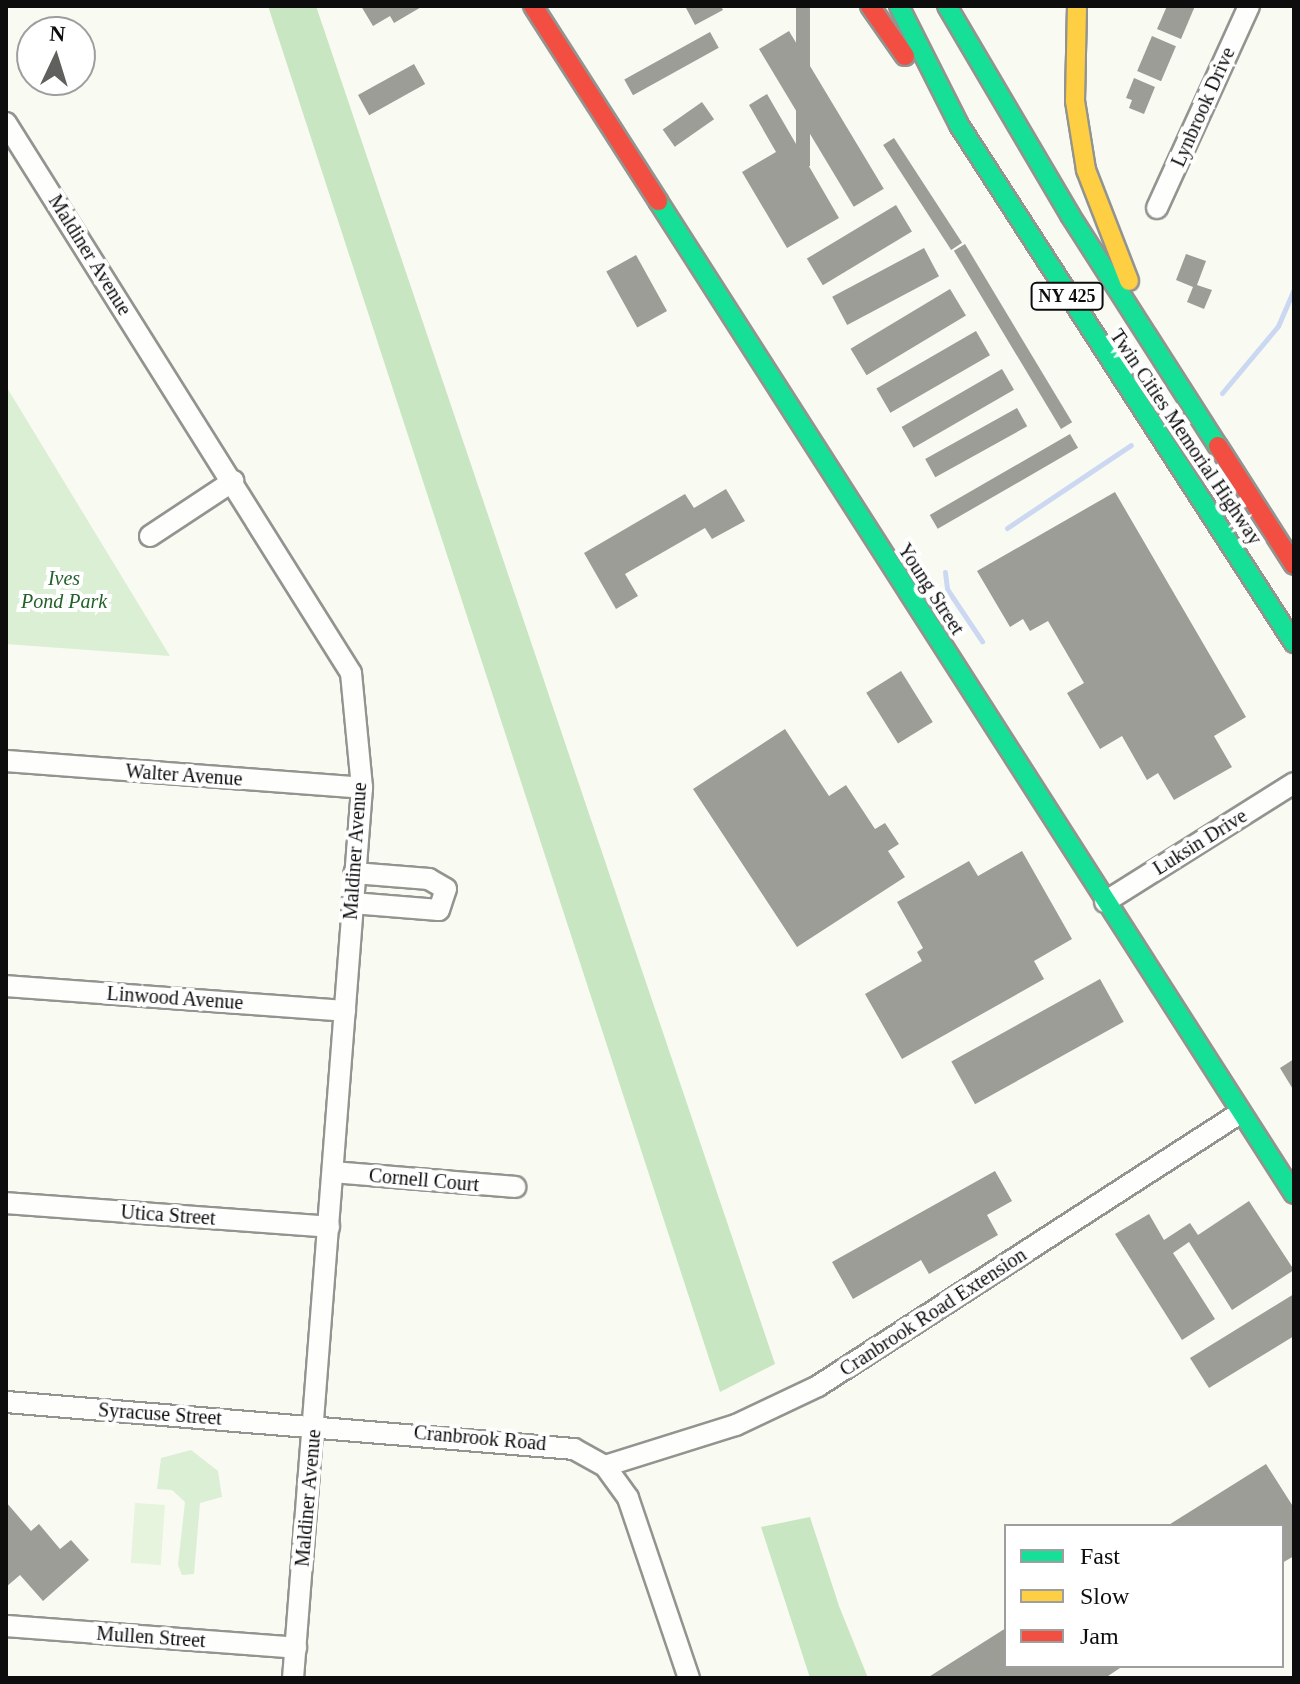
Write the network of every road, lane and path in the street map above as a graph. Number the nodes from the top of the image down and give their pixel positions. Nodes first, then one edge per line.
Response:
1 (533, 6) edge
2 (870, 6) edge
3 (899, 6) edge
4 (947, 6) edge
5 (1077, 6) edge
6 (1249, 6) edge
7 (6, 123) edge
8 (959, 125) junction
9 (1157, 208) dead end
10 (1155, 348) junction
11 (233, 481) junction
12 (150, 536) dead end
13 (1294, 565) edge
14 (1294, 643) edge
15 (6, 761) edge
16 (1294, 783) edge
17 (362, 788) junction
18 (354, 873) junction
19 (1105, 902) junction
20 (352, 903) junction
21 (6, 986) edge
22 (345, 1011) junction
23 (1240, 1113) junction
24 (333, 1172) junction
25 (515, 1187) dead end
26 (1294, 1194) edge
27 (6, 1203) edge
28 (329, 1227) junction
29 (6, 1402) edge
30 (313, 1426) junction
31 (605, 1466) junction
32 (6, 1626) edge
33 (296, 1648) junction
34 (682, 1676) edge
35 (293, 1678) edge

1 - 19 main road, Young Street
2 - 8 main road
3 - 8 main road, Twin Cities Memorial Highway / NY 425
4 - 10 main road, Twin Cities Memorial Highway / NY 425
5 - 10 main road
6 - 9 street, Lynbrook Drive
7 - 11 street, Maldiner Avenue
8 - 14 main road, Twin Cities Memorial Highway / NY 425
10 - 13 main road, Twin Cities Memorial Highway / NY 425
11 - 12 street
11 - 17 street, Maldiner Avenue
15 - 17 street, Walter Avenue
16 - 19 street, Luksin Drive
17 - 18 street, Maldiner Avenue
18 - 20 street, Maldiner Avenue
18 - 20 street
19 - 23 main road, Young Street
20 - 22 street, Maldiner Avenue
21 - 22 street, Linwood Avenue
22 - 24 street, Maldiner Avenue
23 - 26 main road, Young Street
23 - 31 street, Cranbrook Road Extension
24 - 25 street, Cornell Court
24 - 28 street, Maldiner Avenue
27 - 28 street, Utica Street
28 - 30 street, Maldiner Avenue
29 - 30 street, Syracuse Street
30 - 31 street, Cranbrook Road
30 - 33 street, Maldiner Avenue
31 - 34 street
32 - 33 street, Mullen Street
33 - 35 street, Maldiner Avenue

